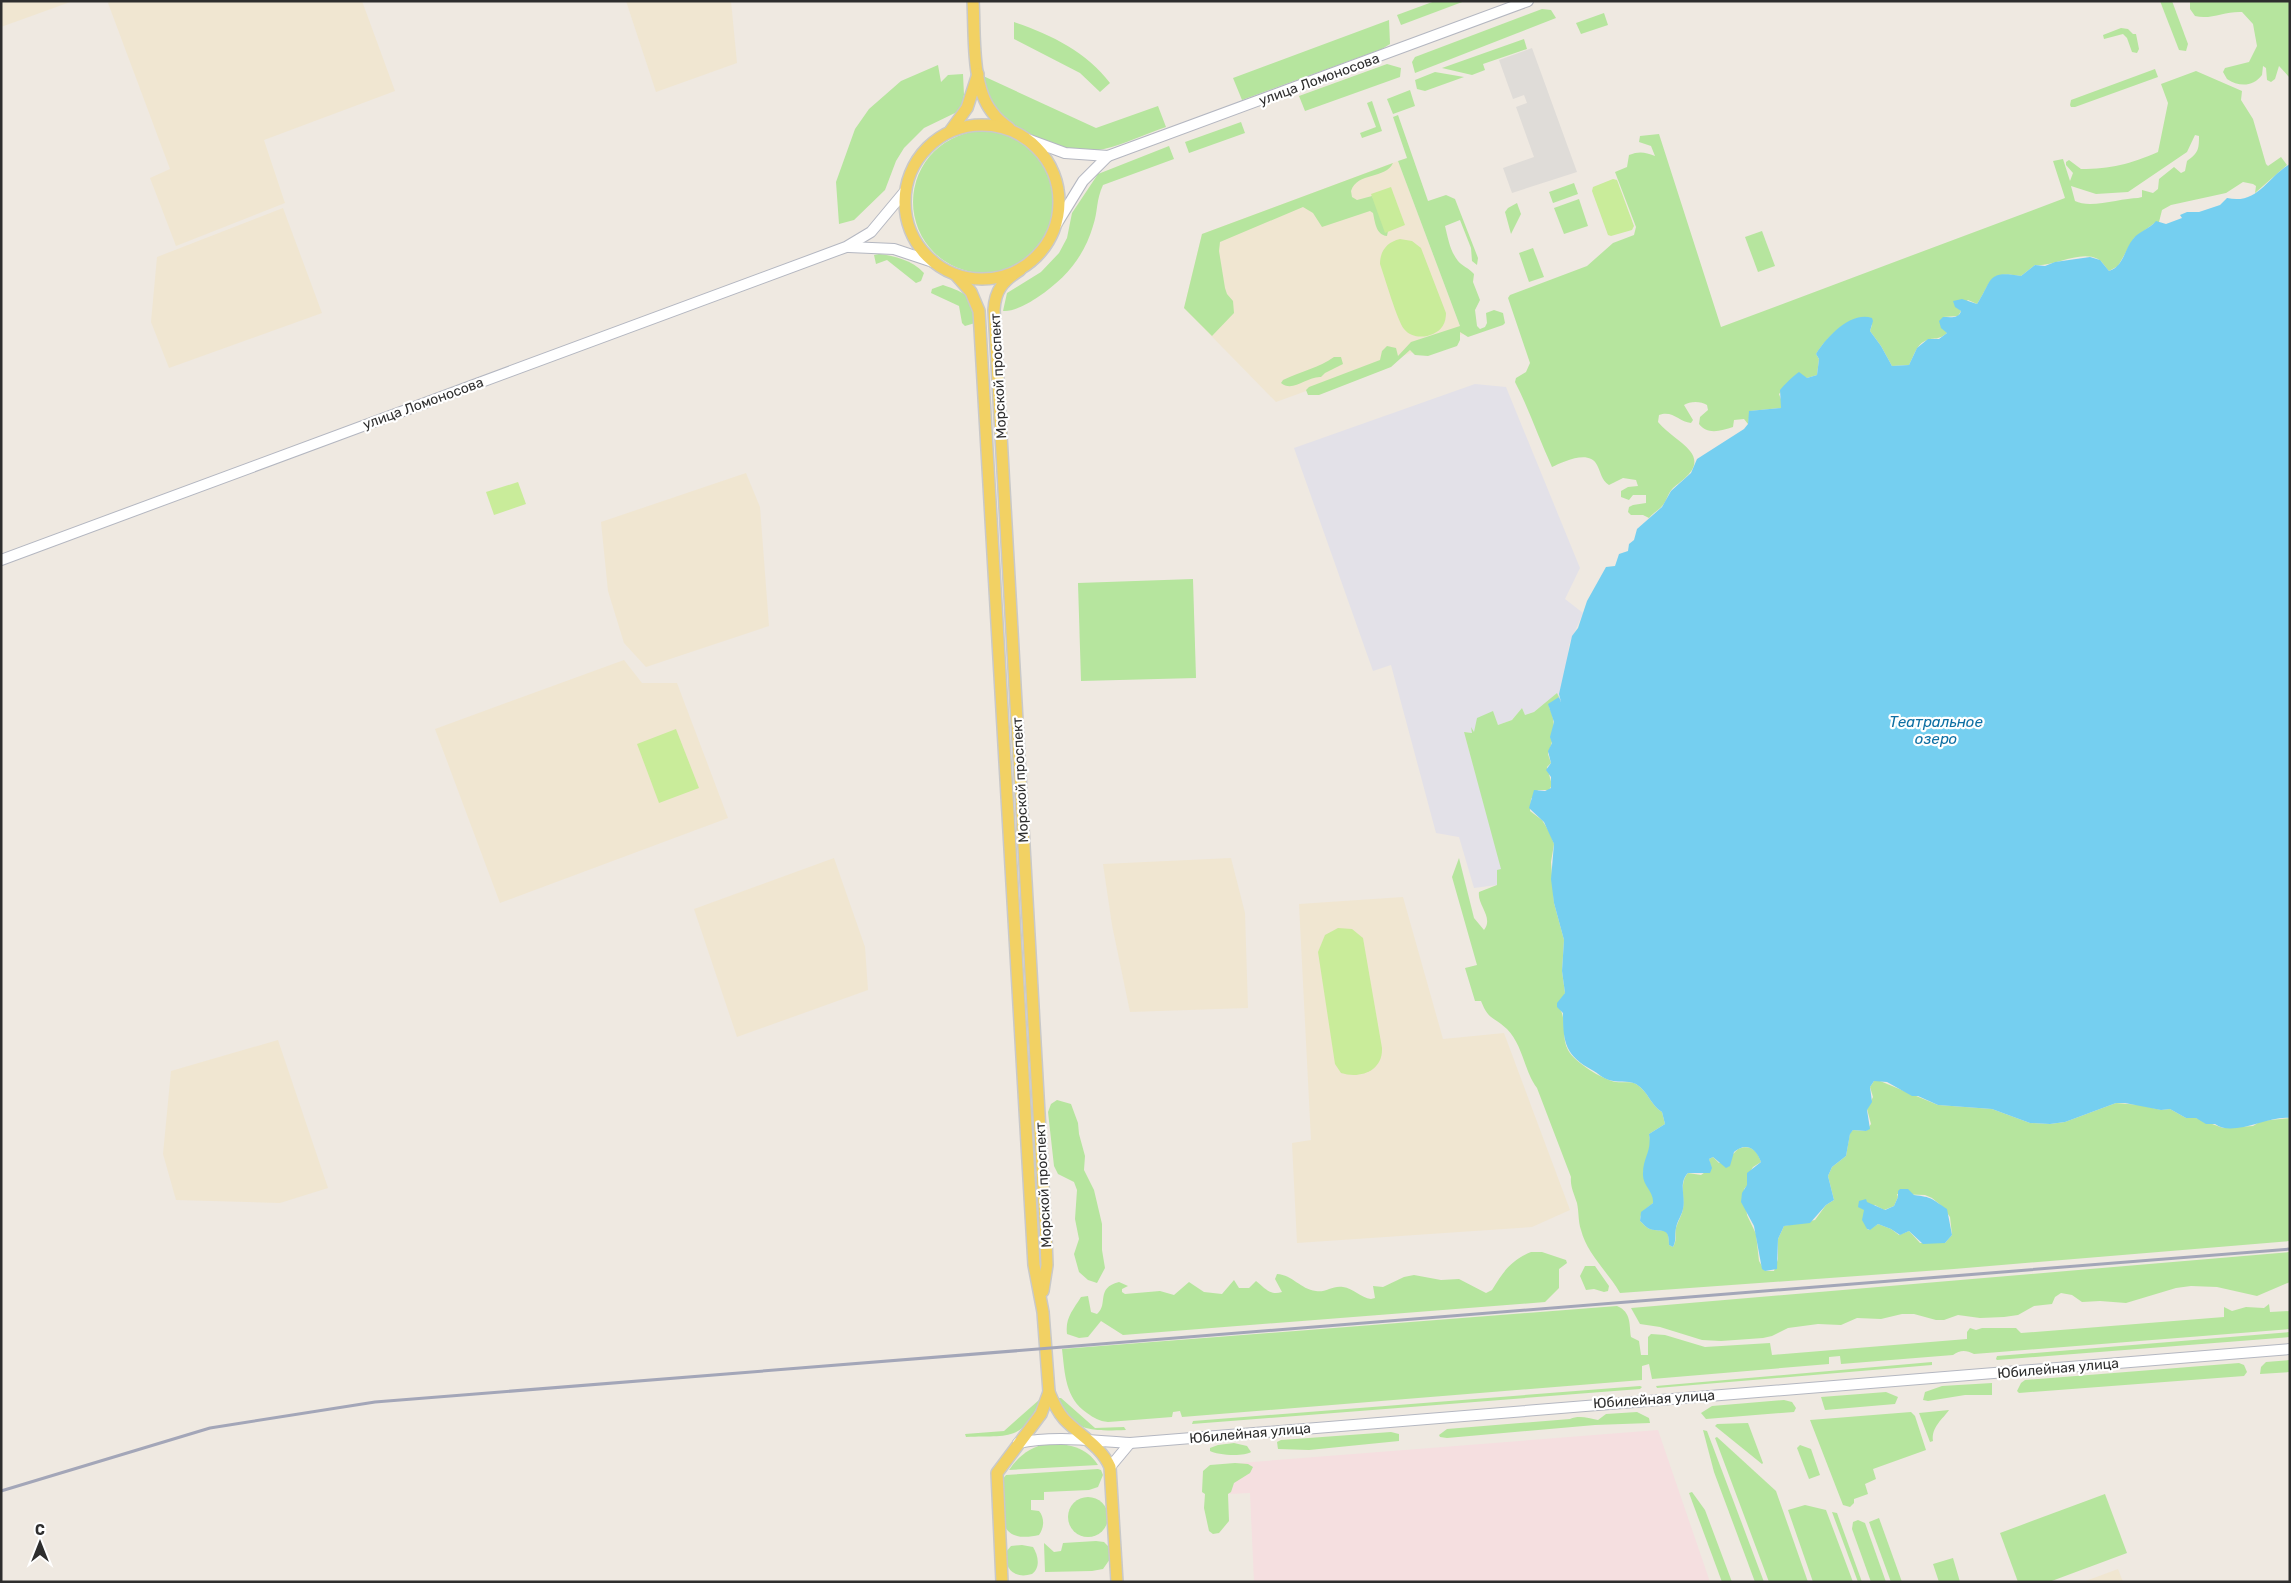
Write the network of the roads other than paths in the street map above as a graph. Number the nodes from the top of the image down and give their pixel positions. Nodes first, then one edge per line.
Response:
1 (973, 1) edge
2 (1528, 1) edge
3 (978, 74) junction
4 (1013, 131) junction
5 (949, 133) junction
6 (1027, 139) junction
7 (1108, 156) junction
8 (906, 190) junction
9 (1056, 225) junction
10 (846, 247) junction
11 (933, 262) junction
12 (1020, 270) junction
13 (956, 275) junction
14 (998, 373) junction
15 (982, 374) junction
16 (1, 560) edge
17 (1017, 720) junction
18 (1004, 721) junction
19 (1023, 805) junction
20 (1008, 807) junction
21 (1042, 1301) junction
22 (2290, 1349) edge
23 (1049, 1392) junction
24 (1090, 1441) junction
25 (1018, 1443) junction
26 (1130, 1443) junction
27 (1110, 1467) junction
28 (1002, 1582) edge
29 (1117, 1582) edge

1 - 3 main road
2 - 7 main road, улица Ломоносова
3 - 4 main road
3 - 5 main road
4 - 5 main road
4 - 6 main road
5 - 8 main road
6 - 7 main road
6 - 9 main road
7 - 9 main road
8 - 10 main road
8 - 11 main road
9 - 12 main road
10 - 11 main road
10 - 16 main road, улица Ломоносова
11 - 13 main road
12 - 13 main road
12 - 14 main road, Морской проспект
13 - 15 main road, Морской проспект
14 - 15 main road
14 - 17 main road, Морской проспект
15 - 18 main road, Морской проспект
17 - 18 main road
17 - 19 main road, Морской проспект
18 - 20 main road, Морской проспект
19 - 20 main road
19 - 21 main road, Морской проспект
20 - 21 main road, Морской проспект
21 - 23 main road, Морской проспект
22 - 26 main road, Юбилейная улица
23 - 24 main road, Морской проспект
23 - 25 main road, Морской проспект
24 - 25 main road, Юбилейная улица
24 - 26 main road, Юбилейная улица
24 - 27 main road, Морской проспект
25 - 28 main road, Морской проспект
26 - 27 main road
27 - 29 main road

